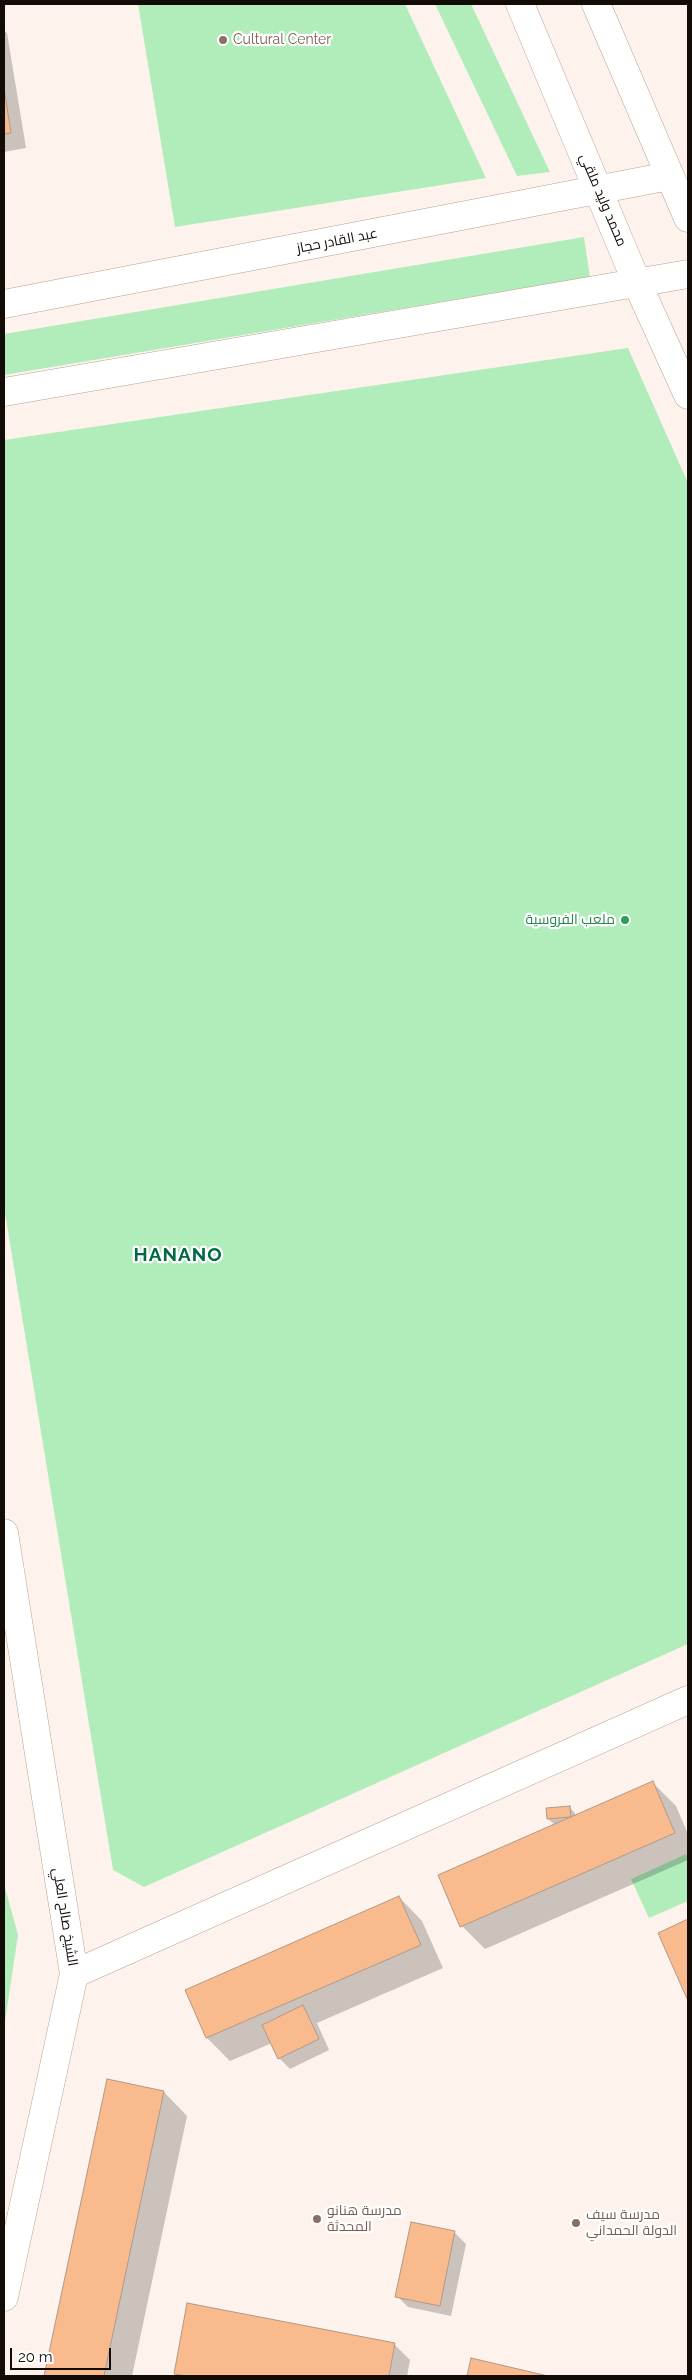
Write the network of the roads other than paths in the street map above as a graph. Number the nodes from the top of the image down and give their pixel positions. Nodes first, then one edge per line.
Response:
1 (520, 4) edge
2 (596, 4) edge
3 (669, 176) junction
4 (599, 191) junction
5 (688, 218) edge
6 (688, 274) edge
7 (637, 283) junction
8 (4, 304) edge
9 (4, 392) edge
10 (688, 395) edge
11 (4, 1533) edge
12 (688, 1700) edge
13 (74, 1974) junction
14 (4, 2298) edge

1 - 4 street, محمد وليد ملقي
2 - 3 street
3 - 4 street, عبد القادر حجاز
3 - 5 street
4 - 7 street, محمد وليد ملقي
4 - 8 street, عبد القادر حجاز
6 - 7 street
7 - 9 street
7 - 10 street, محمد وليد ملقي
11 - 13 street, الشيخ صالح العلي
12 - 13 street
13 - 14 street, الشيخ صالح العلي

